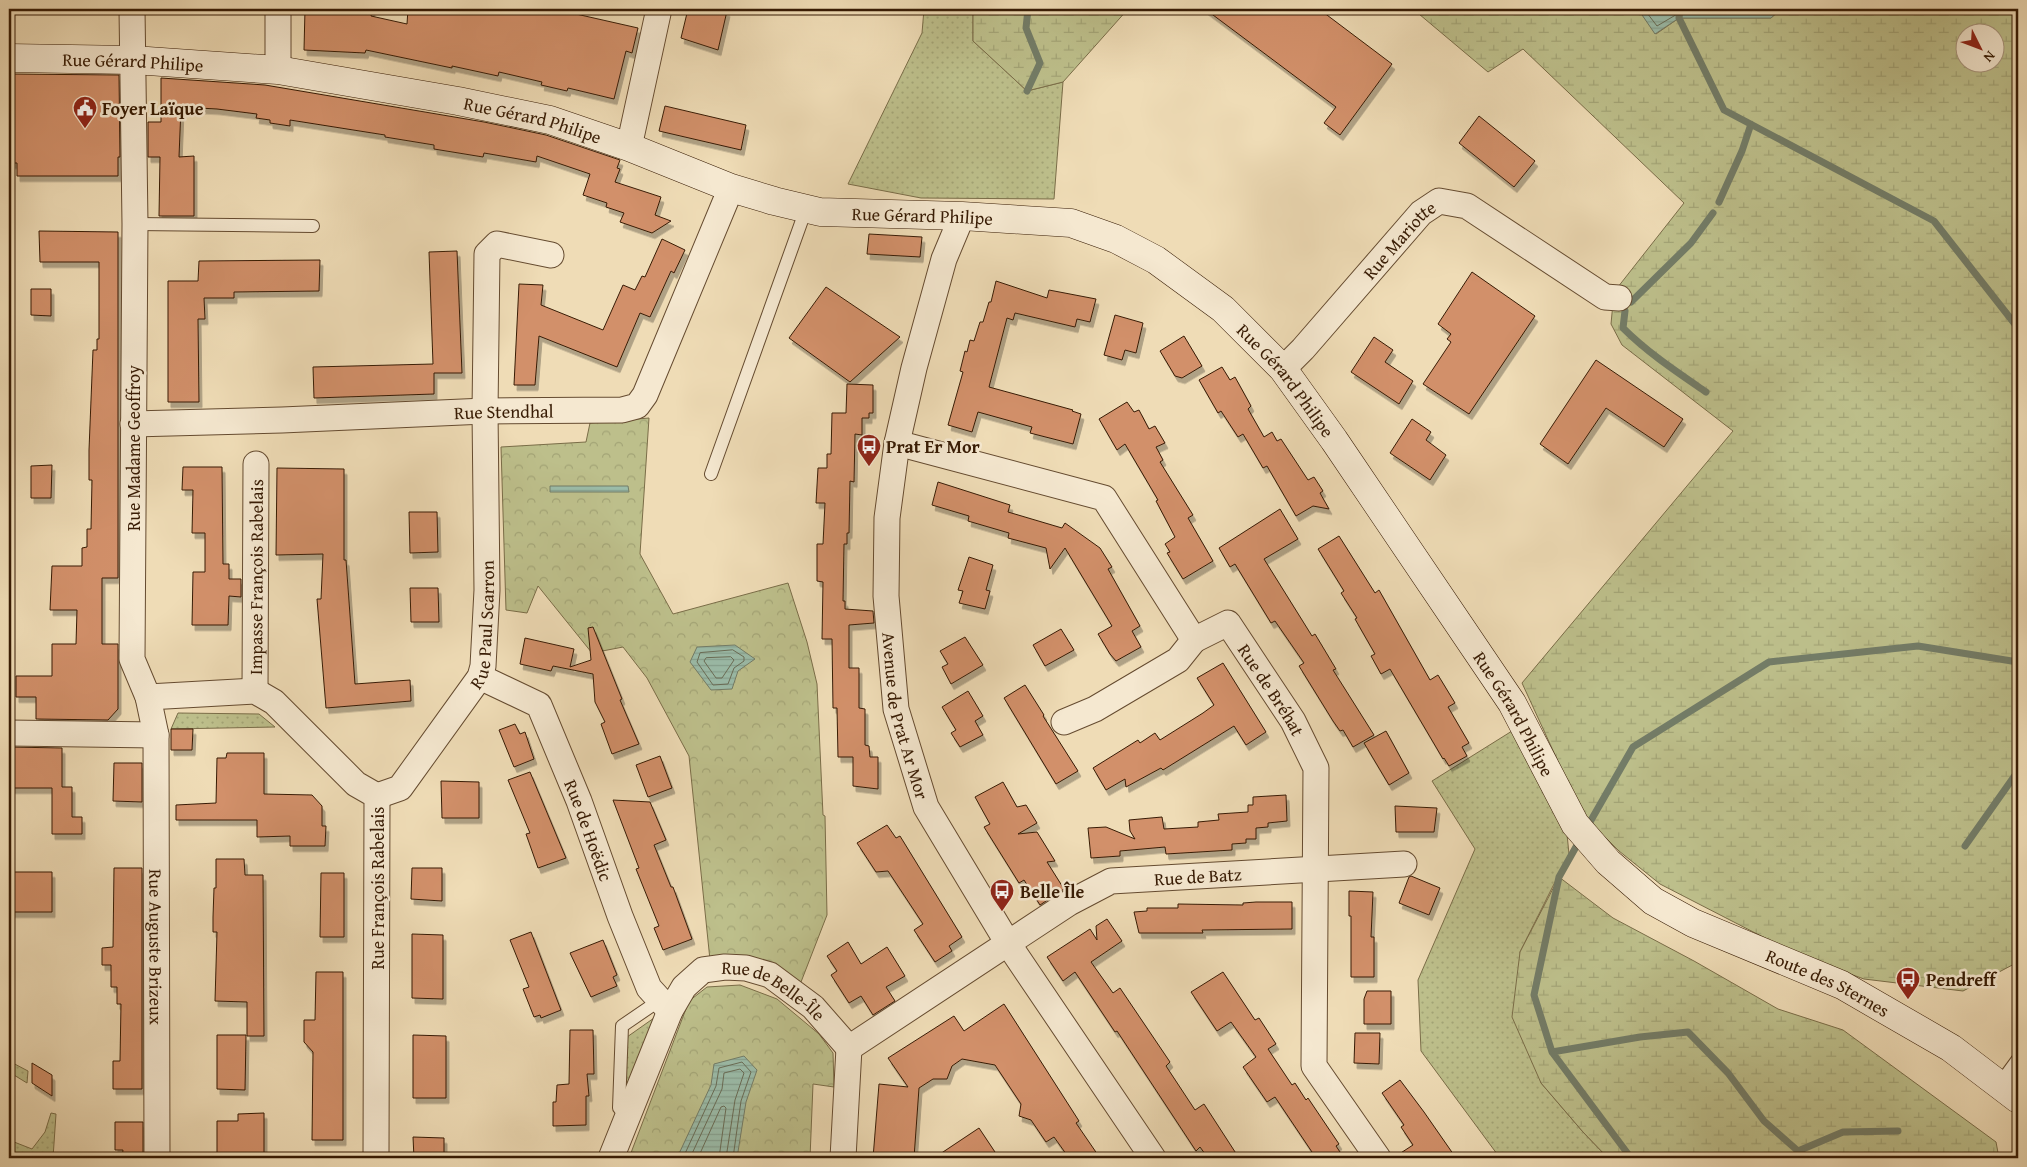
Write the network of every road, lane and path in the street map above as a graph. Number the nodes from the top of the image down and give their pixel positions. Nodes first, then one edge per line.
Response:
1 (132, 9) edge
2 (278, 9) edge
3 (659, 9) edge
4 (9, 58) edge
5 (133, 60) junction
6 (278, 70) junction
7 (629, 147) junction
8 (731, 188) junction
9 (806, 209) junction
10 (962, 216) junction
11 (135, 224) junction
12 (313, 226) dead end
13 (551, 255) dead end
14 (1619, 298) dead end
15 (1283, 369) junction
16 (486, 411) junction
17 (133, 424) junction
18 (897, 443) junction
19 (256, 464) dead end
20 (711, 474) dead end
21 (1194, 640) junction
22 (480, 677) junction
23 (255, 691) junction
24 (148, 696) junction
25 (1064, 722) dead end
26 (9, 734) edge
27 (156, 735) junction
28 (377, 796) junction
29 (1404, 864) dead end
30 (1316, 868) junction
31 (1628, 881) joint
32 (1009, 945) junction
33 (665, 1005) junction
34 (849, 1048) junction
35 (2018, 1059) edge
36 (2008, 1092) edge
37 (628, 1116) junction
38 (158, 1158) edge
39 (376, 1158) edge
40 (611, 1158) edge
41 (843, 1158) edge
42 (1153, 1158) edge
43 (1378, 1158) edge

1 - 5 street, Rue Madame Geoffroy
2 - 6 street
3 - 7 street
4 - 5 street, Rue Gérard Philipe
5 - 6 street, Rue Gérard Philipe
5 - 11 street, Rue Madame Geoffroy
6 - 7 street, Rue Gérard Philipe
7 - 8 street, Rue Gérard Philipe
8 - 9 street, Rue Gérard Philipe
8 - 16 street, Rue Stendhal
9 - 10 street, Rue Gérard Philipe
9 - 20 lane
10 - 15 street, Rue Gérard Philipe
10 - 18 street, Avenue de Prat Ar Mor
11 - 12 lane
11 - 17 street, Rue Madame Geoffroy
13 - 16 street, Rue Paul Scarron
14 - 15 street, Rue Mariotte
15 - 31 street, Rue Gérard Philipe
16 - 17 street, Rue Stendhal
16 - 22 street, Rue Paul Scarron
17 - 24 street, Rue Madame Geoffroy
18 - 21 street
18 - 32 street, Avenue de Prat Ar Mor
19 - 23 street, Impasse François Rabelais
21 - 25 street
21 - 30 street, Rue de Bréhat
22 - 28 street, Rue Paul Scarron
22 - 33 street, Rue de Hoëdic
23 - 24 street
23 - 28 street, Rue François Rabelais
24 - 27 street, Rue Madame Geoffroy
26 - 27 street
27 - 38 street, Rue Auguste Brizeux
28 - 39 street, Rue François Rabelais
29 - 30 street, Rue de Batz
30 - 32 street, Rue de Batz
30 - 43 street, Rue de Bréhat
31 - 36 street, Route des Sternes
32 - 34 street
32 - 42 street, Avenue de Prat Ar Mor
33 - 34 street, Rue de Belle-Île
33 - 37 street, Rue de Belle-Île
33 - 37 lane
34 - 41 street
35 - 36 lane
37 - 40 street, Rue de Belle-Île

